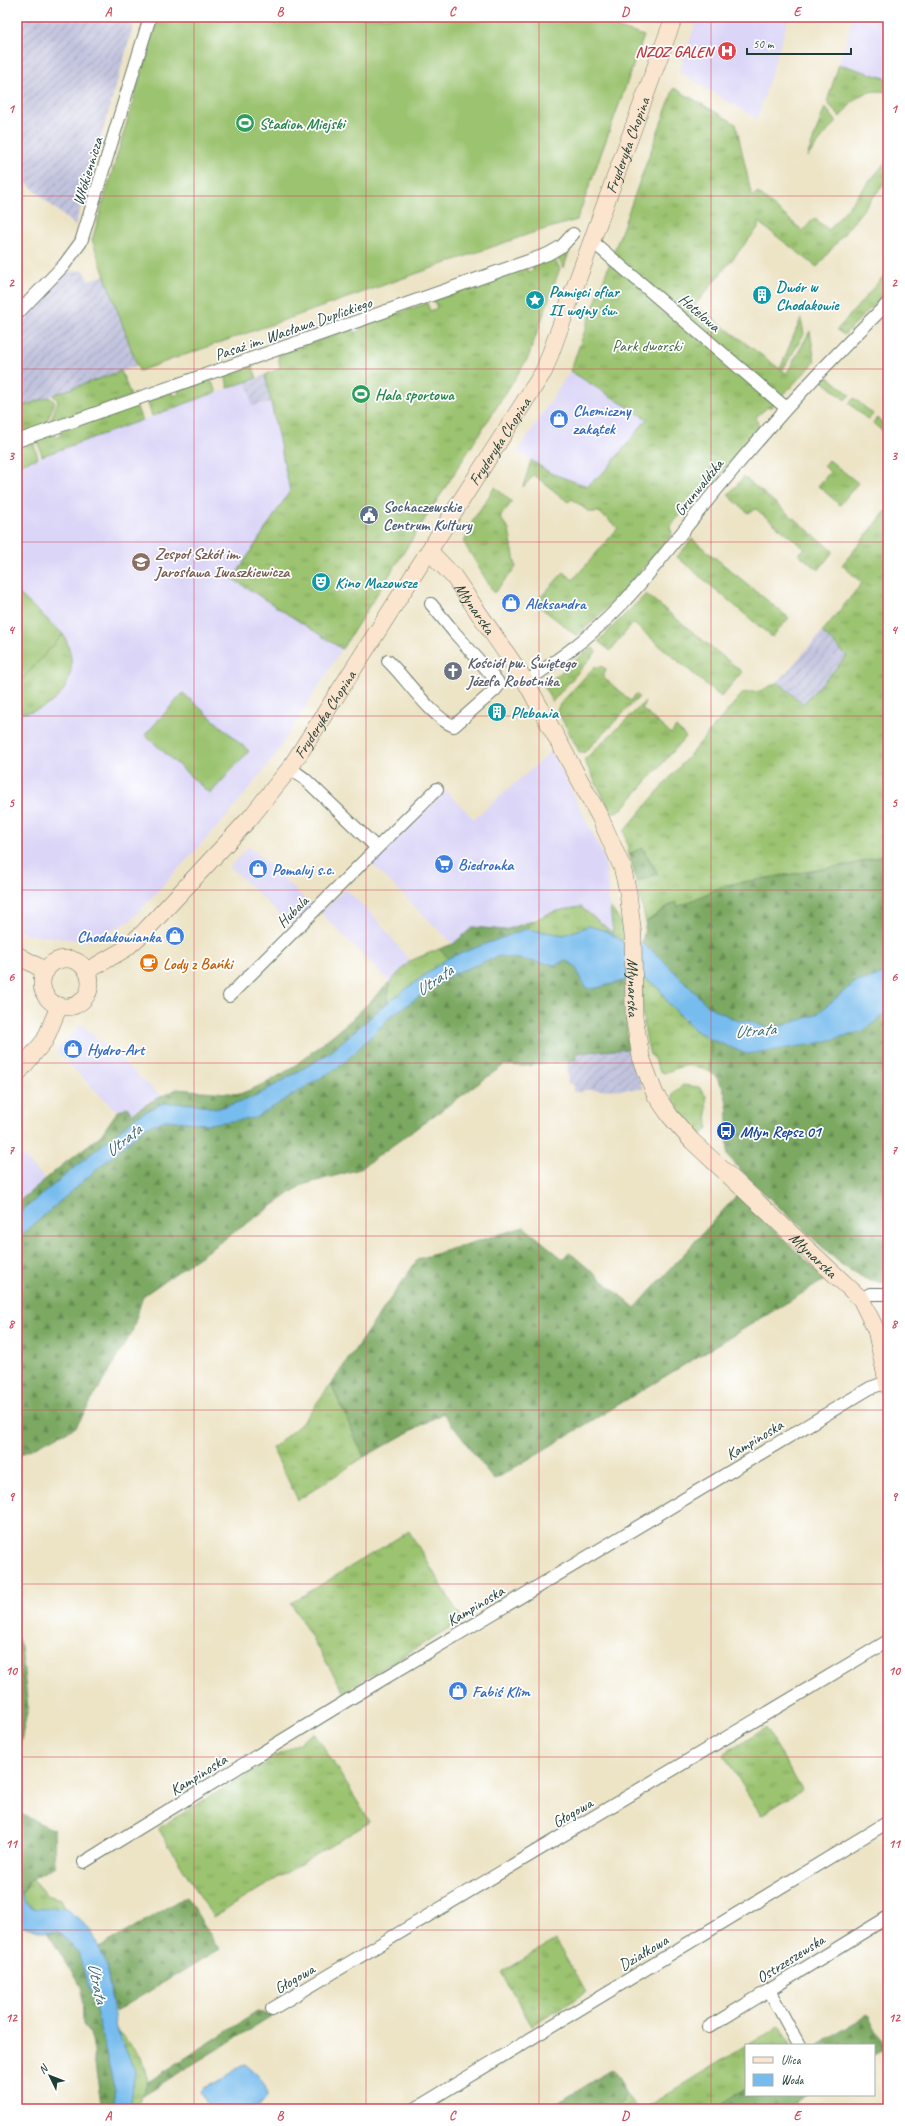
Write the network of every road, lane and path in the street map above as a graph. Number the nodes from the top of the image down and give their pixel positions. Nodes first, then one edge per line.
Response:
1 (150, 17) edge
2 (674, 17) edge
3 (572, 234) dead end
4 (593, 242) junction
5 (888, 303) edge
6 (17, 314) edge
7 (785, 407) junction
8 (17, 441) edge
9 (430, 552) junction
10 (432, 604) dead end
11 (388, 660) dead end
12 (526, 682) junction
13 (290, 768) junction
14 (437, 789) dead end
15 (378, 848) junction
16 (17, 955) edge
17 (46, 971) junction
18 (87, 971) junction
19 (229, 996) dead end
20 (59, 1006) junction
21 (17, 1074) edge
22 (888, 1294) edge
23 (860, 1299) junction
24 (888, 1384) edge
25 (888, 1641) edge
26 (888, 1822) edge
27 (84, 1862) dead end
28 (888, 1917) edge
29 (769, 1990) junction
30 (272, 2009) dead end
31 (709, 2026) dead end
32 (798, 2044) edge
33 (415, 2109) edge

1 - 6 street, Włókiennicza
2 - 4 main road, Fryderyka Chopina
3 - 8 street, Pasaż im. Wacława Duplickiego
4 - 7 street, Hotelowa
4 - 9 main road, Fryderyka Chopina
5 - 7 street, Grunwaldzka
7 - 12 street, Grunwaldzka
9 - 12 main road, Młynarska
9 - 13 main road, Fryderyka Chopina
10 - 11 street
12 - 23 main road, Młynarska
13 - 15 street
13 - 18 main road, Fryderyka Chopina
14 - 15 street, Hubala
15 - 19 street, Hubala
16 - 17 main road
17 - 18 main road
17 - 20 main road
18 - 20 main road
20 - 21 main road
22 - 23 street
23 - 24 main road, Młynarska
24 - 27 street, Kampinoska
25 - 30 street, Głogowa
26 - 33 street, Działkowa
28 - 29 street, Ostrzeszewska
29 - 31 street, Ostrzeszewska
29 - 32 street

